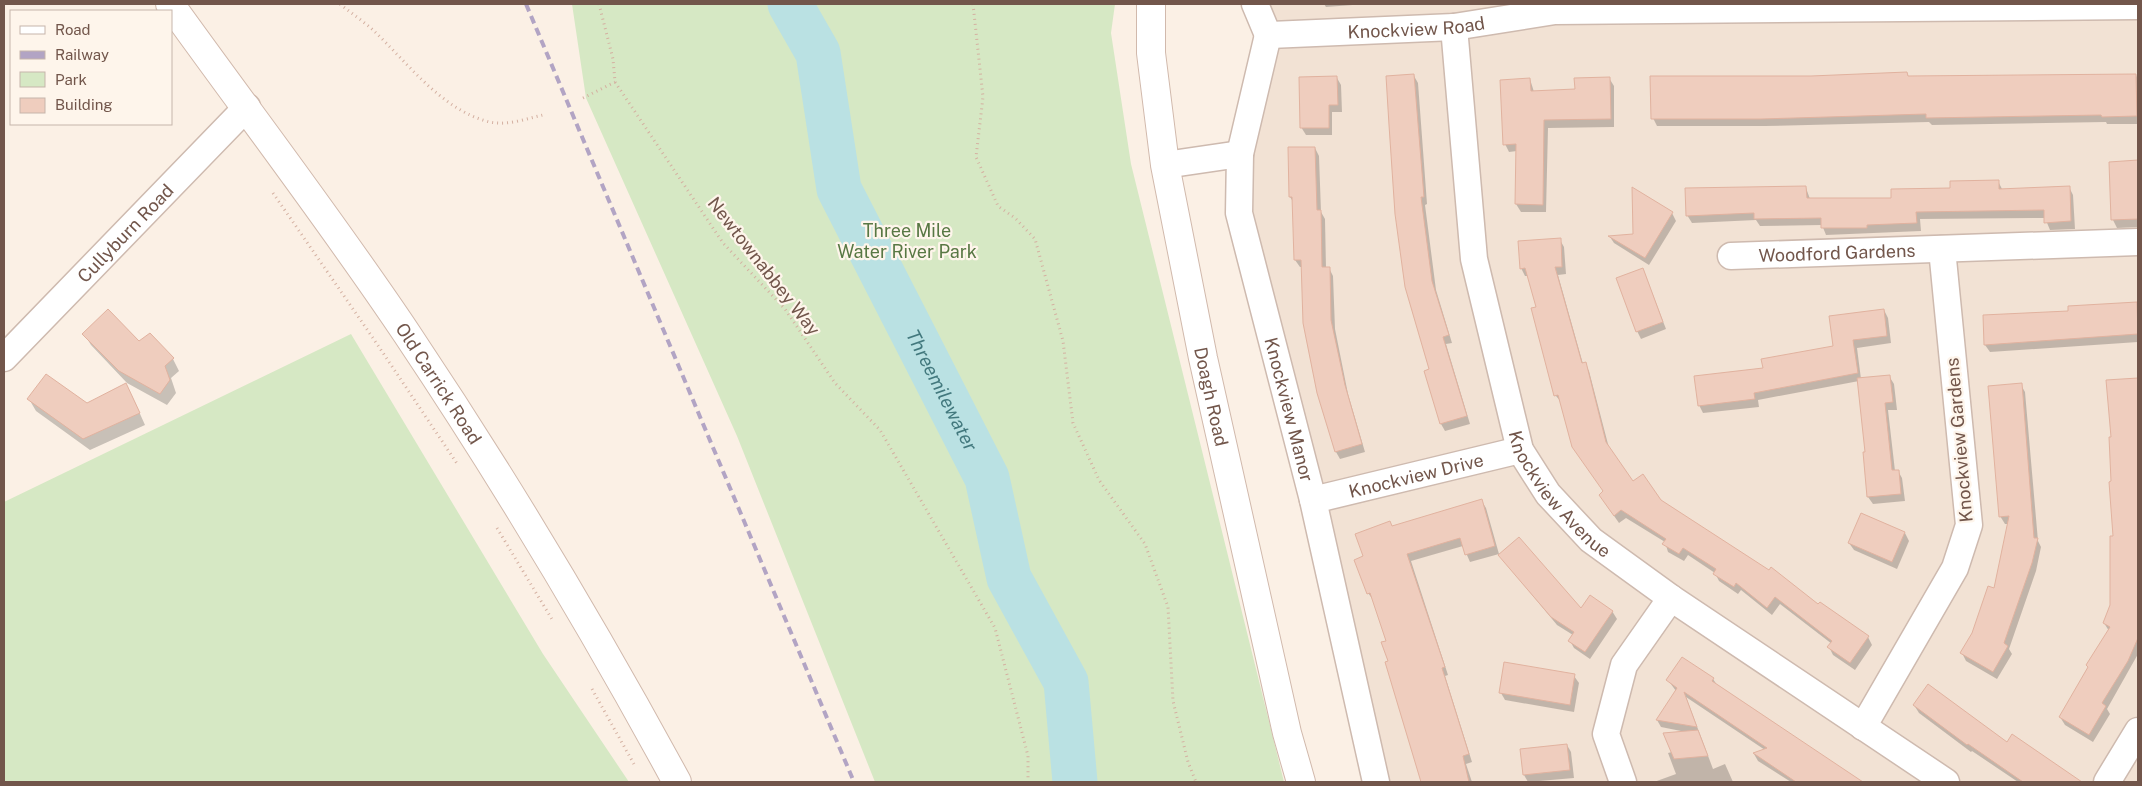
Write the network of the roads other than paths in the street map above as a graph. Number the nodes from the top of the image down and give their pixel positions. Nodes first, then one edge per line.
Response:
1 (170, 4) edge
2 (1151, 4) edge
3 (1255, 4) edge
4 (1815, 6) edge
5 (2138, 6) edge
6 (1555, 7) edge
7 (1454, 27) junction
8 (1268, 34) junction
9 (247, 107) junction
10 (1240, 154) junction
11 (1165, 165) junction
12 (2138, 242) edge
13 (1942, 249) junction
14 (1731, 256) dead end
15 (4, 358) edge
16 (1520, 450) junction
17 (1313, 500) junction
18 (1671, 598) junction
19 (1863, 726) junction
20 (2136, 741) edge
21 (677, 782) edge
22 (1301, 782) edge
23 (1376, 782) edge
24 (1623, 782) edge
25 (1946, 782) edge
26 (2107, 782) edge

1 - 9 main road, Old Carrick Road
2 - 11 main road, Doagh Road
3 - 8 street
4 - 5 street, Knockview Road
4 - 6 street, Knockview Road
6 - 7 street, Knockview Road
7 - 8 street, Knockview Road
7 - 16 street, Knockview Avenue
8 - 10 street, Knockview Manor
9 - 15 street, Cullyburn Road
9 - 21 main road, Old Carrick Road
10 - 11 street
10 - 17 street, Knockview Manor
11 - 22 main road, Doagh Road
12 - 13 street, Woodford Gardens
13 - 14 street, Woodford Gardens
13 - 19 street, Knockview Gardens
16 - 17 street, Knockview Drive
16 - 18 street, Knockview Avenue
17 - 23 street, Knockview Manor
18 - 19 street, Knockview Avenue
18 - 24 street
19 - 25 street, Knockview Avenue
20 - 26 street

